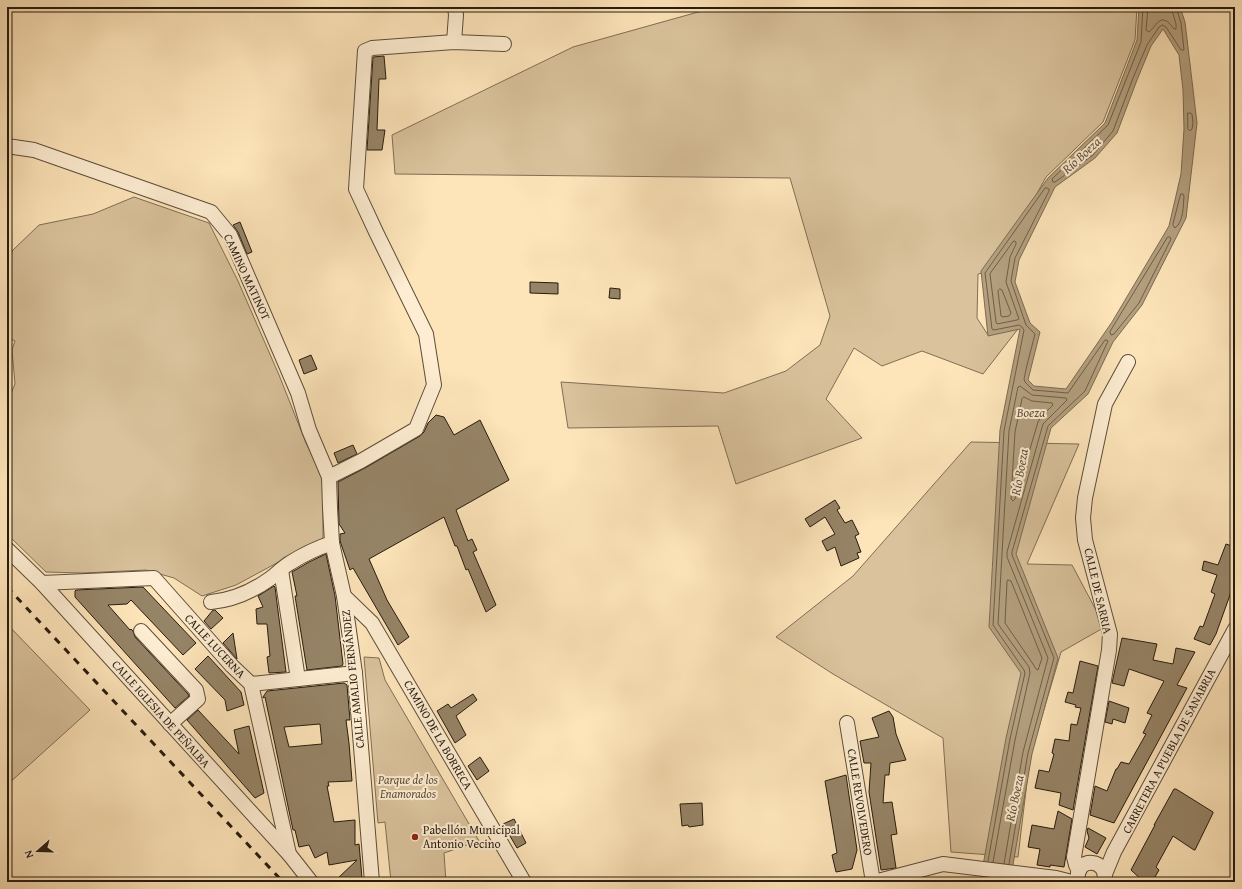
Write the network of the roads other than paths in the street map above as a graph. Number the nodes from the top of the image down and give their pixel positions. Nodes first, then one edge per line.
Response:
1 (455, 7) edge
2 (454, 42) junction
3 (504, 44) dead end
4 (7, 146) edge
5 (1128, 362) dead end
6 (329, 477) junction
7 (332, 543) junction
8 (7, 549) edge
9 (281, 570) junction
10 (42, 582) junction
11 (344, 596) junction
12 (211, 602) dead end
13 (1235, 629) edge
14 (141, 632) dead end
15 (355, 673) junction
16 (298, 678) junction
17 (251, 684) junction
18 (847, 723) dead end
19 (170, 724) junction
20 (1114, 852) junction
21 (289, 854) junction
22 (1076, 874) edge
23 (1104, 878) edge
24 (311, 882) edge
25 (372, 882) edge
26 (524, 882) edge
27 (873, 882) edge

1 - 2 street
2 - 3 street
2 - 6 street
4 - 6 street, CAMINO MATINOT
5 - 22 street, CALLE DE SARRIA
6 - 7 street, CALLE AMALIO FERNÁNDEZ
7 - 9 street
7 - 11 street, CALLE AMALIO FERNÁNDEZ
8 - 10 street, CALLE IGLESIA DE PEÑALBA
9 - 12 street
9 - 16 street
10 - 17 street, CALLE LUCERNA
10 - 19 street, CALLE IGLESIA DE PEÑALBA
11 - 15 street, CALLE AMALIO FERNÁNDEZ
11 - 26 street, CAMINO DE LA BORRECA
13 - 20 street, CARRETERA A PUEBLA DE SANABRIA
14 - 19 street
15 - 16 street
15 - 25 street, CALLE AMALIO FERNÁNDEZ
16 - 17 street
17 - 21 street, CALLE LUCERNA
18 - 27 street, CALLE REVOLVEDERO
19 - 21 street, CALLE IGLESIA DE PEÑALBA
20 - 22 street
20 - 23 street, CARRETERA A PUEBLA DE SANABRIA
21 - 24 street, CALLE IGLESIA DE PEÑALBA
22 - 23 street
22 - 27 street

